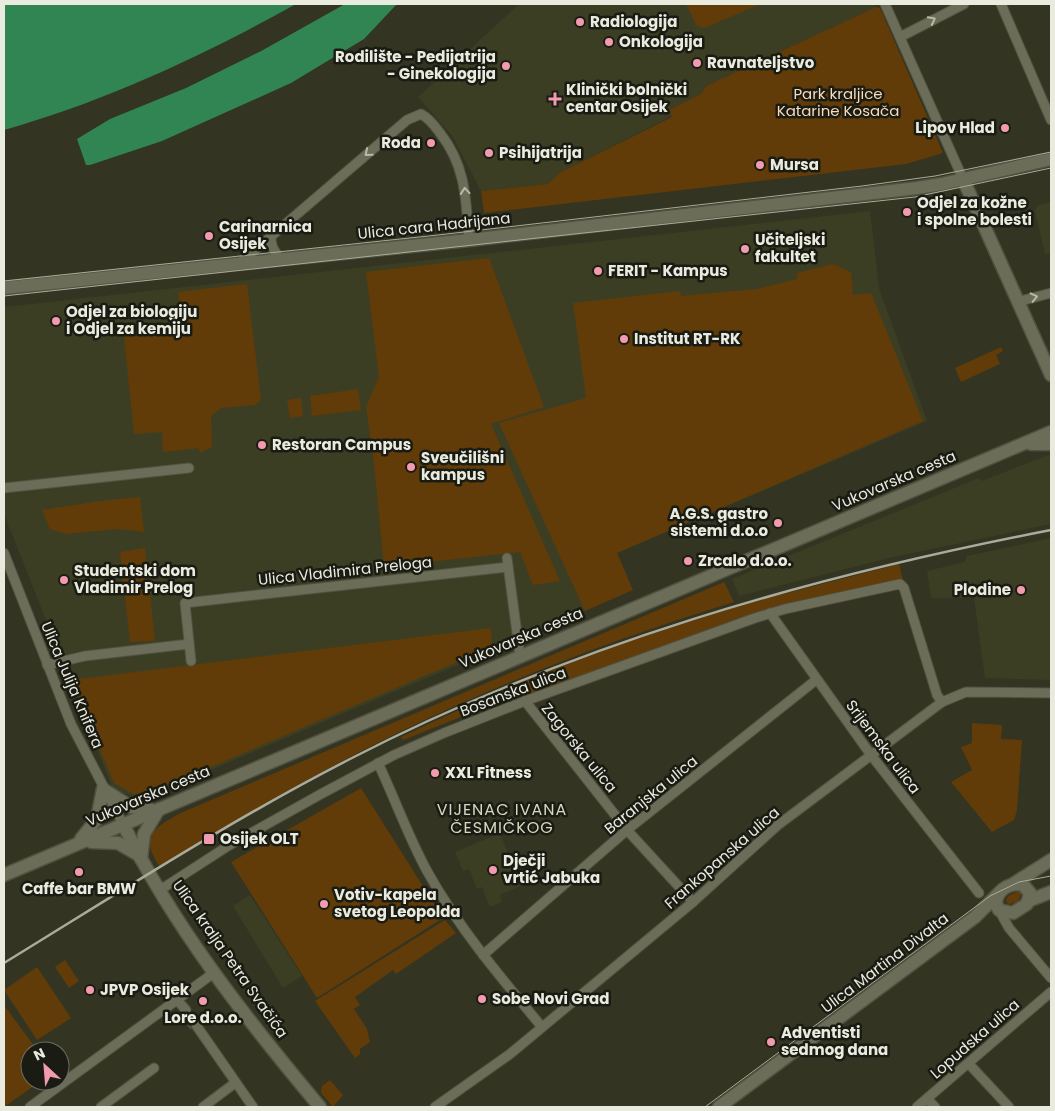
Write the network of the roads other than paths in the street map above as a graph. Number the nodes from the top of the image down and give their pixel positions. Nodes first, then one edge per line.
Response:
1 (886, 4) edge
2 (964, 4) edge
3 (1001, 4) edge
4 (900, 37) junction
5 (1051, 120) edge
6 (1051, 159) edge
7 (963, 179) junction
8 (272, 233) junction
9 (469, 240) junction
10 (282, 259) junction
11 (240, 263) junction
12 (4, 288) edge
13 (1051, 293) edge
14 (1017, 302) junction
15 (1051, 375) edge
16 (1051, 432) edge
17 (1051, 444) edge
18 (1021, 445) junction
19 (189, 468) dead end
20 (4, 488) edge
21 (4, 553) edge
22 (770, 613) junction
23 (189, 644) junction
24 (520, 656) junction
25 (191, 661) dead end
26 (47, 665) junction
27 (816, 680) junction
28 (1051, 693) edge
29 (524, 701) junction
30 (942, 702) junction
31 (872, 755) junction
32 (378, 763) junction
33 (104, 789) junction
34 (159, 809) junction
35 (123, 824) junction
36 (627, 830) junction
37 (73, 845) junction
38 (141, 858) junction
39 (1046, 864) edge
40 (4, 875) edge
41 (1011, 885) junction
42 (1051, 885) edge
43 (160, 890) junction
44 (1051, 892) edge
45 (979, 893) junction
46 (1028, 893) junction
47 (998, 894) junction
48 (693, 902) junction
49 (998, 910) junction
50 (1017, 912) junction
51 (978, 914) junction
52 (1016, 936) junction
53 (484, 955) junction
54 (215, 972) junction
55 (1051, 978) edge
56 (1051, 992) edge
57 (196, 1027) tunnel mouth
58 (542, 1027) junction
59 (969, 1064) junction
60 (154, 1068) dead end
61 (236, 1083) junction
62 (927, 1099) junction
63 (30, 1107) edge
64 (101, 1107) edge
65 (202, 1107) edge
66 (253, 1107) edge
67 (320, 1107) edge
68 (435, 1107) edge
69 (719, 1107) edge
70 (917, 1107) edge
71 (934, 1107) edge
72 (1009, 1107) edge

1 - 4 street
4 -> 2 street
3 - 5 street
4 - 7 street
6 - 7 main road
7 - 9 main road, Ulica cara Hadrijana
7 - 14 main road
9 -> 8 street
8 - 10 street
8 - 11 street
9 - 10 main road, Ulica cara Hadrijana
10 - 11 main road, Ulica cara Hadrijana
11 - 12 main road, Ulica cara Hadrijana
14 -> 13 street
14 - 15 main road
16 - 18 main road, Vukovarska cesta
17 - 18 main road
18 - 24 main road, Vukovarska cesta
19 - 20 street
21 - 26 street, Ulica Julija Knifera
22 - 27 street, Srijemska ulica
22 - 29 street, Bosanska ulica
22 - 30 street, Bosanska ulica
23 - 24 street, Ulica Vladimira Preloga
23 - 25 street
23 - 26 street
24 - 34 main road, Vukovarska cesta
26 - 33 street, Ulica Julija Knifera
27 - 31 street, Srijemska ulica
27 - 36 street, Baranjska ulica
28 - 30 street, Frankopanska ulica
29 - 32 street, Bosanska ulica
29 - 36 street, Zagorska ulica
30 - 31 street, Frankopanska ulica
31 - 45 street, Srijemska ulica
31 - 48 street, Frankopanska ulica
32 - 43 street, Bosanska ulica
32 - 53 street
33 - 34 main road
33 - 35 street, Ulica Julija Knifera
33 - 37 main road
34 - 35 main road, Vukovarska cesta
34 - 38 main road
35 - 37 main road, Vukovarska cesta
35 - 38 main road, Ulica kralja Petra Svačića
36 - 48 street, Zagorska ulica
36 - 53 street, Baranjska ulica
37 - 38 main road
37 - 40 main road, Vukovarska cesta
38 - 43 main road, Ulica kralja Petra Svačića
39 - 41 main road
39 - 46 main road
41 - 46 main road
41 - 47 main road
42 - 46 main road
43 - 54 main road, Ulica kralja Petra Svačića
44 - 46 main road
45 - 47 street
45 - 51 street
46 - 50 main road
47 - 49 main road
47 - 51 main road, Ulica Martina Divalta
48 - 58 street, Frankopanska ulica
49 - 50 main road
49 - 51 main road, Ulica Martina Divalta
49 - 52 street
50 - 52 street
51 - 69 main road, Ulica Martina Divalta
52 - 55 street
53 - 58 street
54 - 63 street
54 - 67 main road, Ulica kralja Petra Svačića
56 - 59 street, Lopudska ulica
57 - 61 street
58 - 68 street, Frankopanska ulica
59 - 62 street, Lopudska ulica
59 - 72 street
60 - 64 street
61 - 65 street
61 - 66 street
62 - 70 street, Lopudska ulica
62 - 71 street

